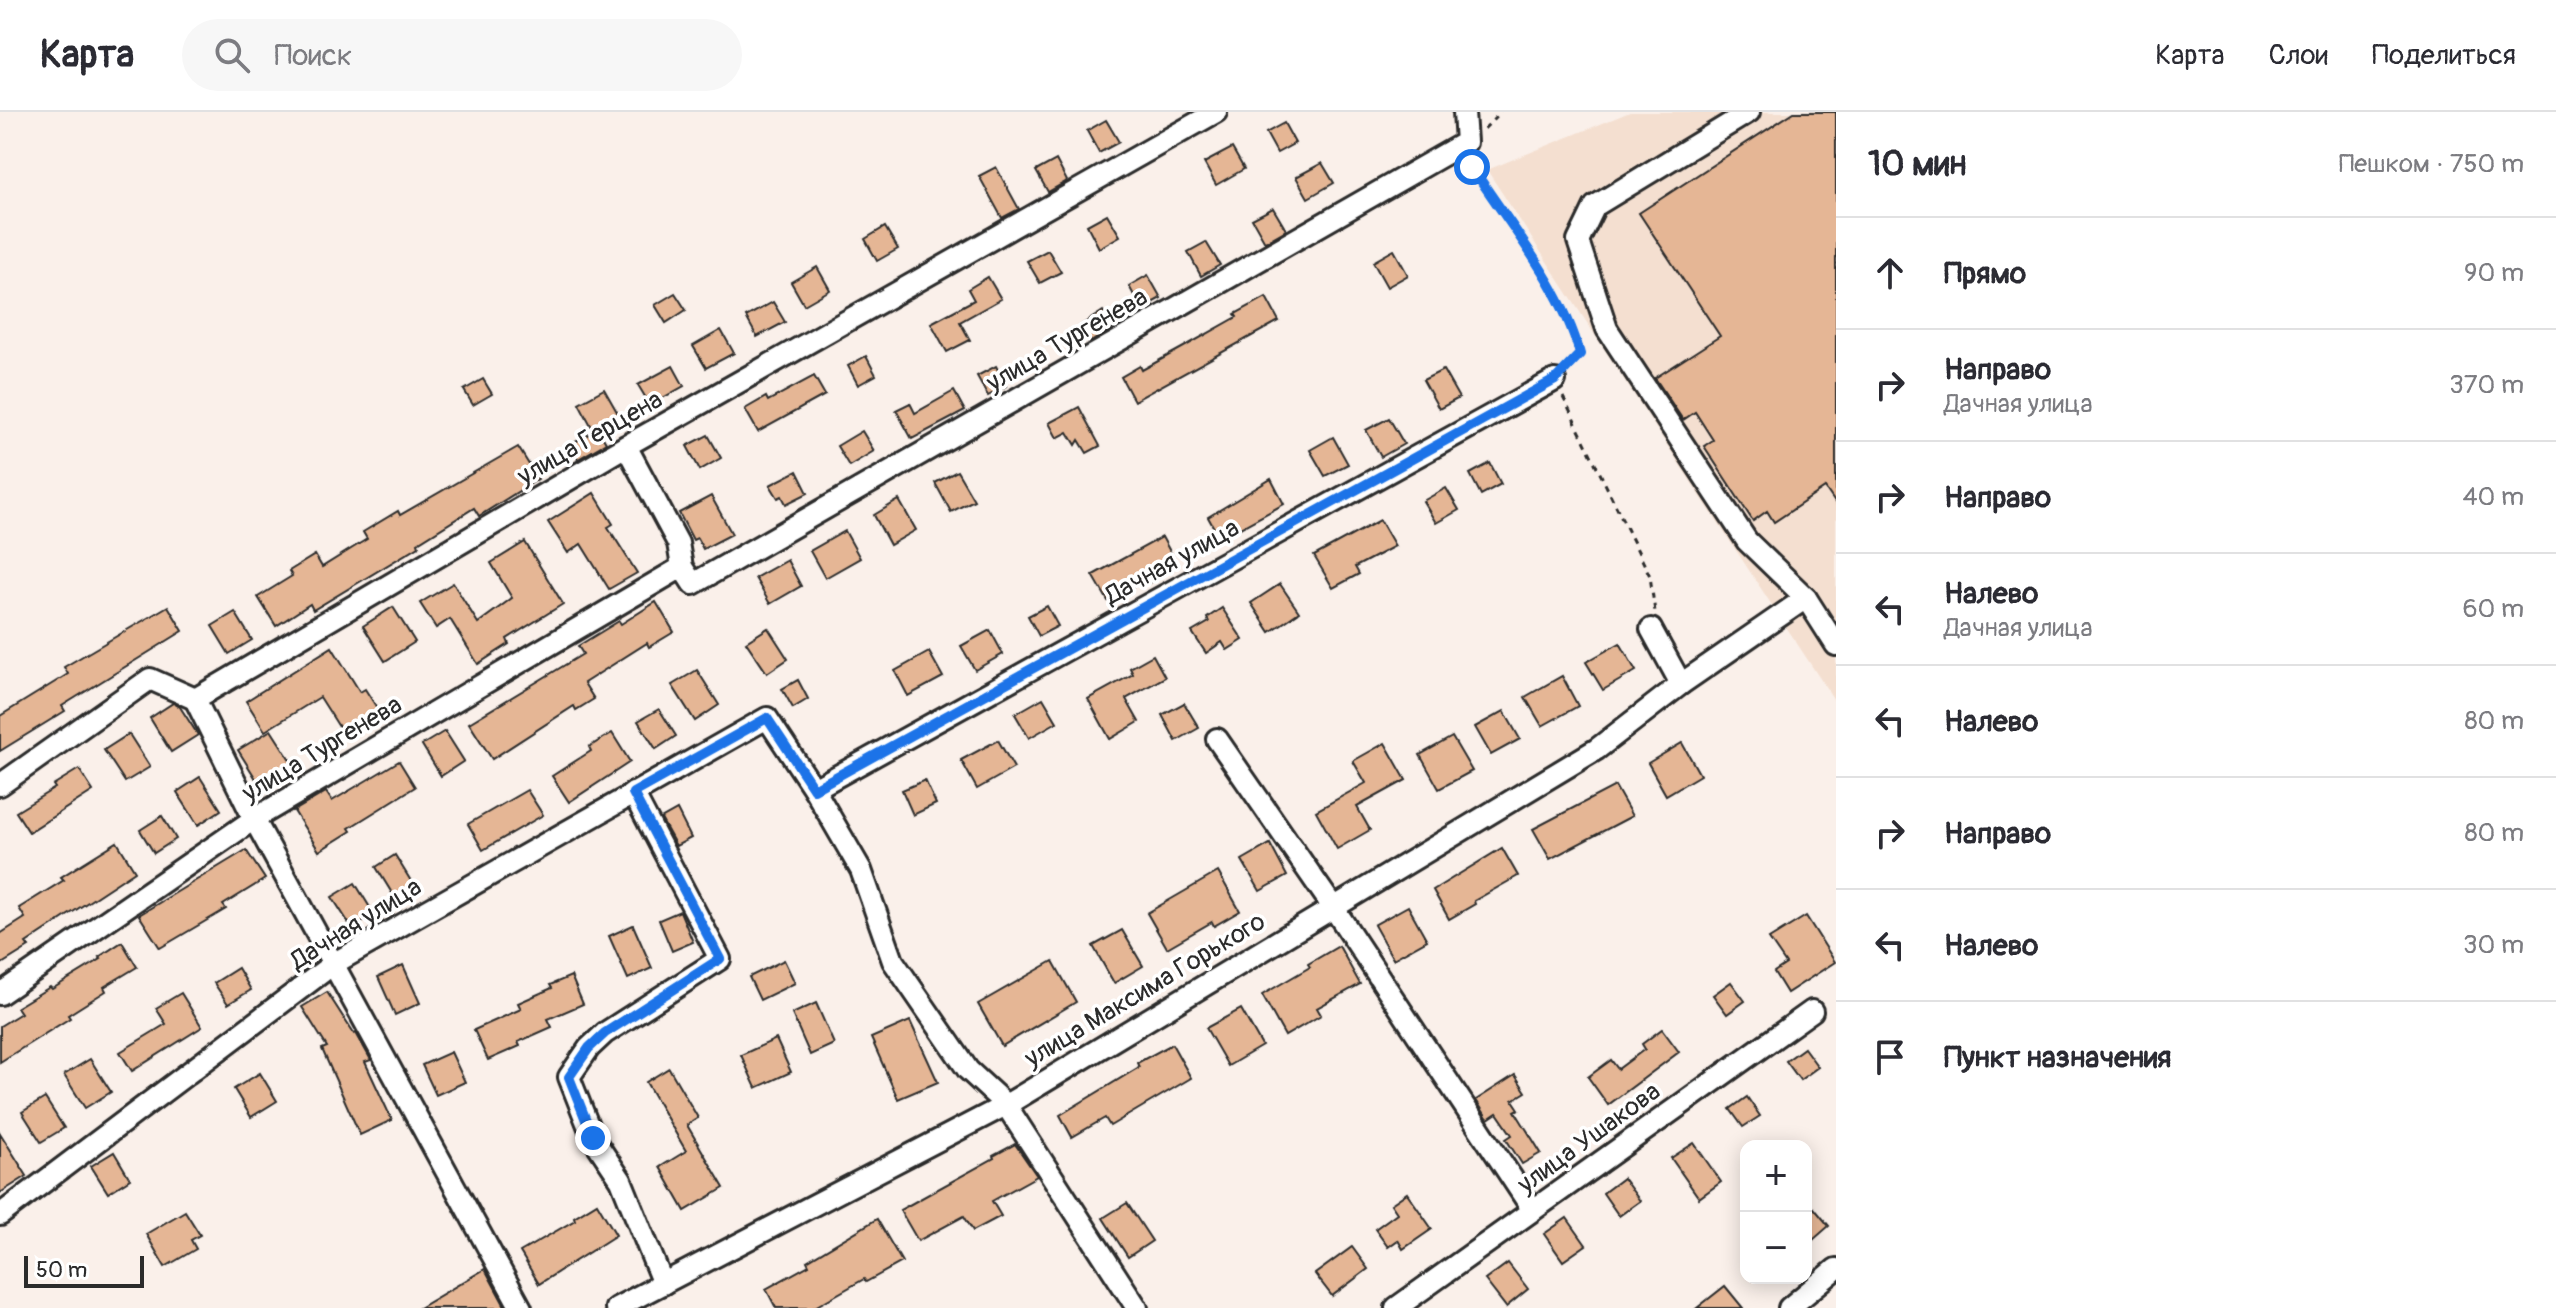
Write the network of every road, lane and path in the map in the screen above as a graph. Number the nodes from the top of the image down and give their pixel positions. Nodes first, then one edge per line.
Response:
1 (1216, 112) edge
2 (1464, 112) edge
3 (1749, 112) edge
4 (1466, 142) junction
5 (1555, 380) junction
6 (626, 446) junction
7 (688, 576) junction
8 (1806, 598) junction
9 (1651, 629) joint
10 (1836, 645) edge
11 (1681, 684) junction
12 (195, 699) junction
13 (1217, 739) dead end
14 (0, 785) edge
15 (814, 789) junction
16 (633, 793) junction
17 (254, 819) junction
18 (1333, 907) junction
19 (333, 964) junction
20 (0, 994) edge
21 (1812, 1011) dead end
22 (1006, 1105) junction
23 (1533, 1210) junction
24 (0, 1215) edge
25 (1836, 1269) edge
26 (663, 1284) junction
27 (521, 1308) edge
28 (616, 1308) edge
29 (1137, 1308) edge
30 (1396, 1308) edge
31 (1789, 1308) edge

1 - 6 street, улица Герцена
2 - 4 street
3 - 8 street
4 - 5 path
4 - 7 street, улица Тургенева
5 - 9 path
5 - 15 street, Дачная улица
6 - 7 street
6 - 12 street, улица Герцена
7 - 17 street, улица Тургенева
8 - 10 street
8 - 11 street, улица Максима Горького
9 - 11 street
11 - 18 street, улица Максима Горького
12 - 14 street
12 - 17 street
13 - 18 street
15 - 16 street, Дачная улица
15 - 22 street
16 - 19 street, Дачная улица
16 - 26 street
17 - 19 street
17 - 20 street, улица Тургенева
18 - 22 street, улица Максима Горького
18 - 23 street
19 - 24 street, Дачная улица
19 - 27 street
21 - 23 street, улица Ушакова
22 - 26 street, улица Максима Горького
22 - 29 street
23 - 30 street, улица Ушакова
25 - 31 street
26 - 28 street, улица Максима Горького

